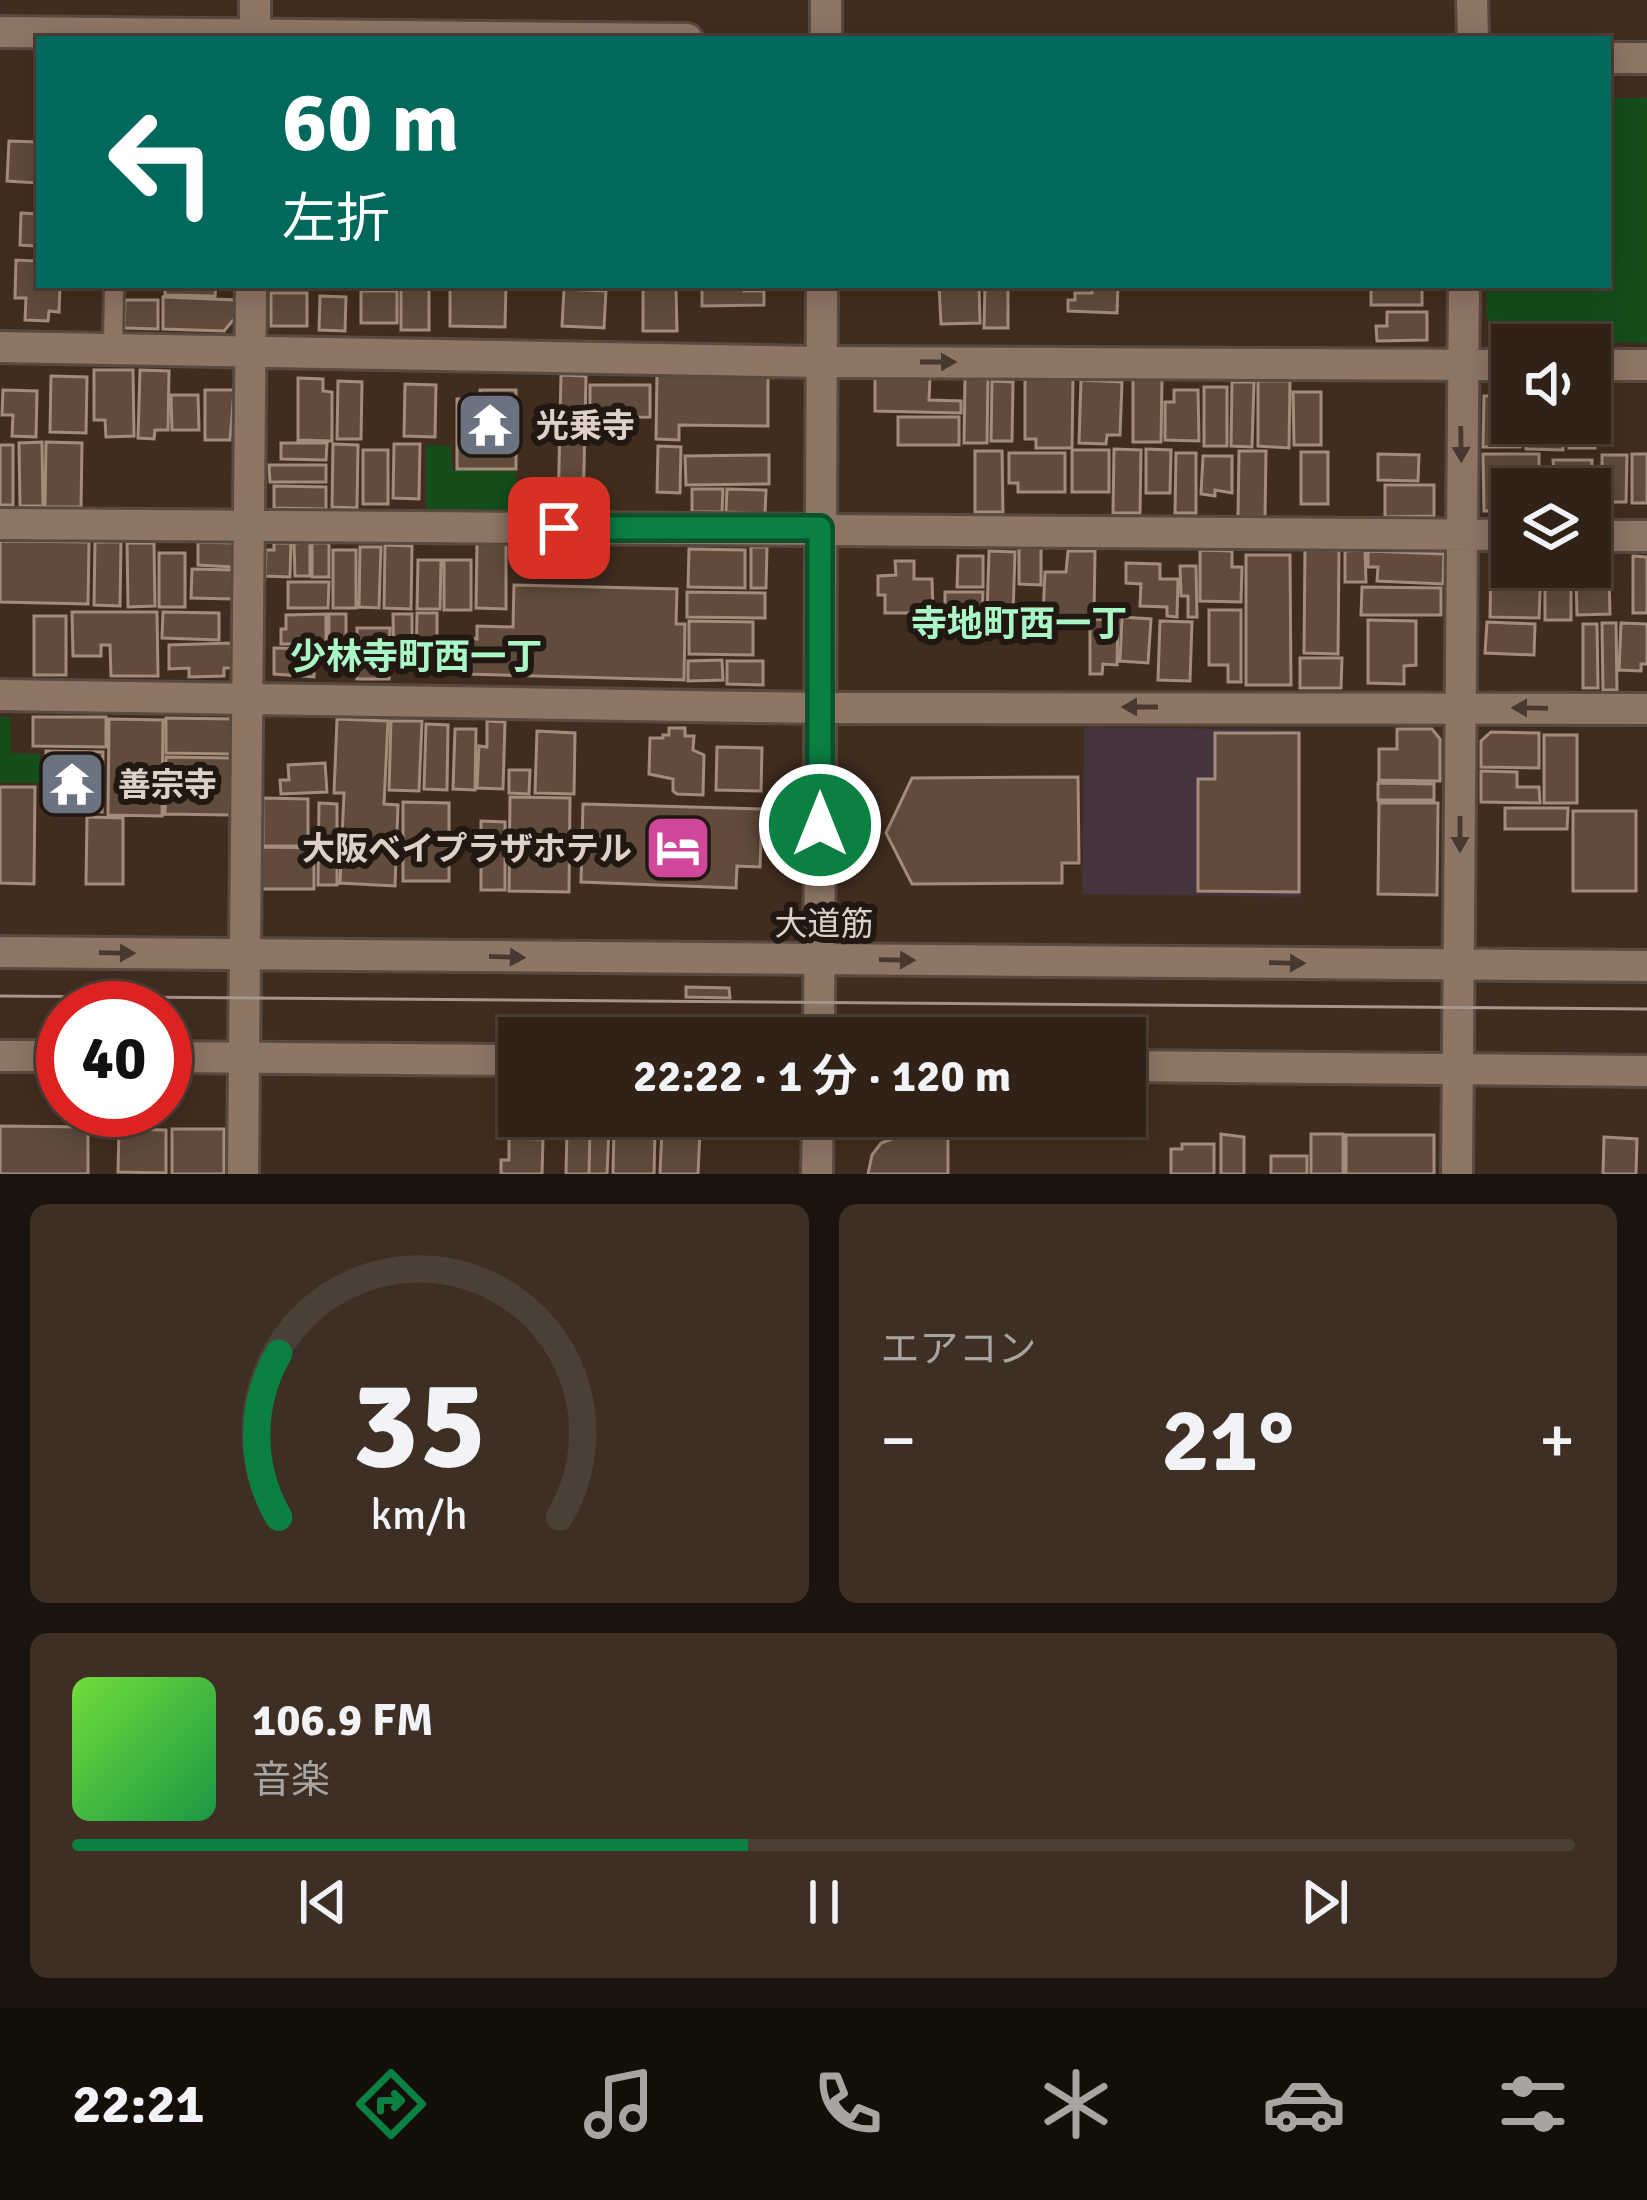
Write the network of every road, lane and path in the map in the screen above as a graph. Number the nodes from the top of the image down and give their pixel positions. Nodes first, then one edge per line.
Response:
1 (255, 0) edge
2 (826, 0) edge
3 (1472, 0) edge
4 (0, 32) edge
5 (255, 36) edge
6 (826, 36) edge
7 (1473, 36) edge
8 (1611, 58) edge
9 (1647, 58) edge
10 (114, 288) edge
11 (251, 288) edge
12 (822, 288) edge
13 (1464, 288) edge
14 (0, 347) edge
15 (112, 349) junction
16 (250, 350) junction
17 (821, 362) junction
18 (1461, 365) junction
19 (1491, 365) edge
20 (1611, 365) edge
21 (1647, 365) edge
22 (0, 524) edge
23 (820, 528) junction
24 (248, 529) junction
25 (1462, 534) junction
26 (1491, 535) edge
27 (1611, 536) edge
28 (1647, 536) edge
29 (0, 695) edge
30 (250, 698) junction
31 (1461, 707) junction
32 (819, 708) junction
33 (1647, 709) edge
34 (0, 952) edge
35 (245, 953) junction
36 (820, 959) junction
37 (1460, 965) junction
38 (1647, 966) edge
39 (819, 1017) edge
40 (0, 1056) edge
41 (36, 1056) edge
42 (244, 1056) junction
43 (192, 1057) edge
44 (498, 1060) edge
45 (1146, 1066) edge
46 (1459, 1071) junction
47 (1647, 1071) edge
48 (818, 1137) edge
49 (243, 1174) edge
50 (817, 1174) edge
51 (1456, 1174) edge

1 - 5 street
2 - 6 street
3 - 7 street
4 - 5 street
8 - 9 street
10 - 15 lane
11 - 16 street
12 - 17 street
13 - 18 street
14 - 15 street
15 - 16 street
16 - 17 street
16 - 24 street
17 -> 18 street
17 - 23 street
18 - 19 street
18 -> 25 street
20 - 21 street
22 - 24 street
23 - 24 street
23 - 25 street
23 - 32 street
24 - 30 street
25 - 26 street
25 - 31 street
27 - 28 street
29 - 30 street
30 - 32 street
30 - 35 street
31 -> 32 street
33 -> 31 street
31 -> 37 street
32 - 36 street
34 -> 35 street, 大道筋
35 -> 36 street, 大道筋
35 - 42 street
36 -> 37 street, 大道筋
36 - 39 street
37 - 38 street, 大道筋
37 - 46 street
40 - 41 street
42 - 43 street
42 - 44 street
42 - 49 street
45 - 46 street
46 - 47 street
46 - 51 street
48 - 50 street

